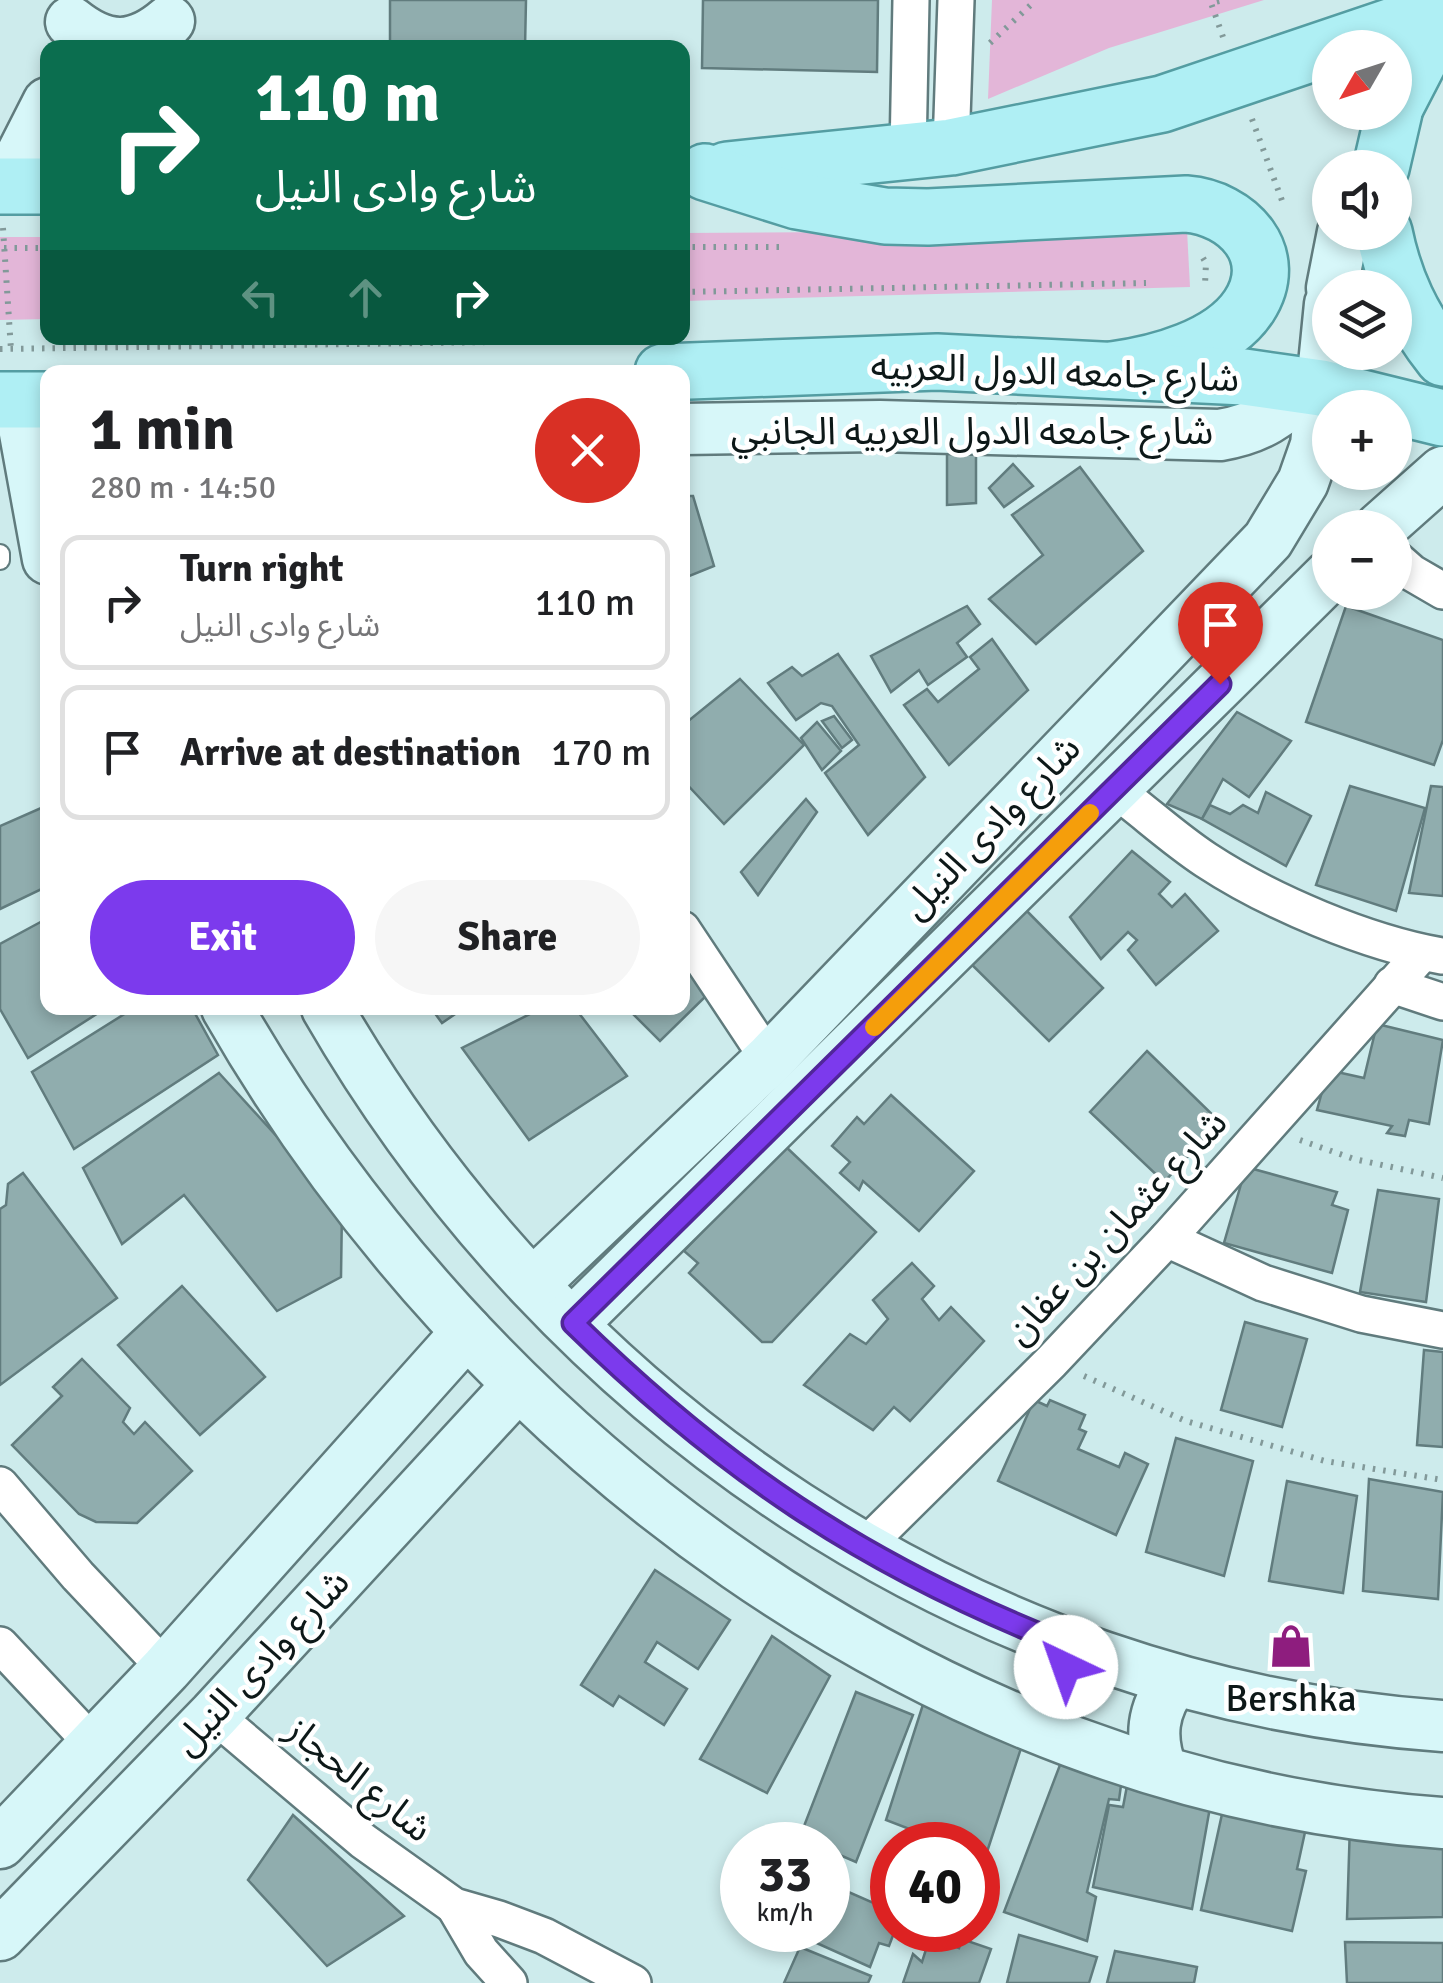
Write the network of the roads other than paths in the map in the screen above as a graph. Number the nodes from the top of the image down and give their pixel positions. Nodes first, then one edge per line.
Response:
1 (911, 0) edge
2 (956, 0) edge
3 (1443, 9) edge
4 (69, 23) edge
5 (171, 23) edge
6 (1443, 28) edge
7 (100, 40) edge
8 (139, 40) edge
9 (40, 119) edge
10 (1385, 143) edge
11 (929, 150) junction
12 (694, 173) edge
13 (0, 186) edge
14 (40, 186) edge
15 (1388, 250) edge
16 (653, 356) edge
17 (1443, 358) edge
18 (1112, 370) junction
19 (1317, 370) edge
20 (1314, 387) junction
21 (22, 410) edge
22 (1443, 418) edge
23 (690, 429) edge
24 (1443, 472) edge
25 (1400, 510) edge
26 (40, 513) edge
27 (1268, 540) junction
28 (1312, 561) edge
29 (1412, 573) edge
30 (1443, 591) edge
31 (1312, 593) edge
32 (1114, 789) junction
33 (690, 941) edge
34 (1432, 954) edge
35 (1392, 985) junction
36 (1443, 1002) edge
37 (231, 1015) edge
38 (331, 1015) edge
39 (768, 1060) junction
40 (1167, 1240) junction
41 (533, 1284) junction
42 (573, 1323) junction
43 (1443, 1330) edge
44 (467, 1332) junction
45 (518, 1385) junction
46 (0, 1485) edge
47 (862, 1549) junction
48 (1054, 1640) junction
49 (0, 1646) edge
50 (166, 1669) junction
51 (1174, 1681) junction
52 (214, 1715) junction
53 (1030, 1724) junction
54 (1443, 1726) edge
55 (94, 1745) junction
56 (1162, 1771) junction
57 (1443, 1822) edge
58 (0, 1843) edge
59 (454, 1906) junction
60 (0, 1935) edge
61 (508, 1983) edge
62 (633, 1983) edge

1 - 11 street
2 - 11 street
3 - 11 main road
4 - 7 street
5 - 8 street
6 - 10 main road
9 - 13 street
11 - 12 main road
12 - 18 main road
13 - 14 main road
15 - 17 main road
16 - 18 main road, شارع جامعه الدول العربيه
18 - 20 main road, شارع جامعه الدول العربيه
19 - 20 street, شارع وادى النيل
20 - 22 main road, شارع جامعه الدول العربيه
20 - 23 street, شارع جامعه الدول العربيه الجانبي
20 - 27 street, شارع وادى النيل
21 - 26 street
24 - 25 street
27 - 28 street
27 - 39 street, شارع وادى النيل
29 - 30 street
31 - 32 street, شارع وادى النيل
32 - 34 street
32 - 42 street, شارع وادى النيل
33 - 39 street
34 - 35 street, شارع عثمان بن عفان
35 - 36 street
35 - 40 street, شارع عثمان بن عفان
37 - 44 street
38 - 41 street
39 - 41 street, شارع وادى النيل
40 - 43 street
40 - 47 street, شارع عثمان بن عفان
41 - 42 street
42 - 47 street
44 - 45 street
44 - 50 street, شارع وادى النيل
45 - 52 street, شارع وادى النيل
45 - 53 street
46 - 50 street
47 - 48 street
48 - 51 street
48 - 53 street
49 - 55 street
50 - 55 street, شارع وادى النيل
51 - 54 street
51 - 56 street
52 - 59 street, شارع الحجاز
52 - 60 street, شارع وادى النيل
53 - 56 street
55 - 58 street, شارع وادى النيل
56 - 57 street
59 - 61 street, شارع الحجاز
59 - 62 street, شارع الحجاز

